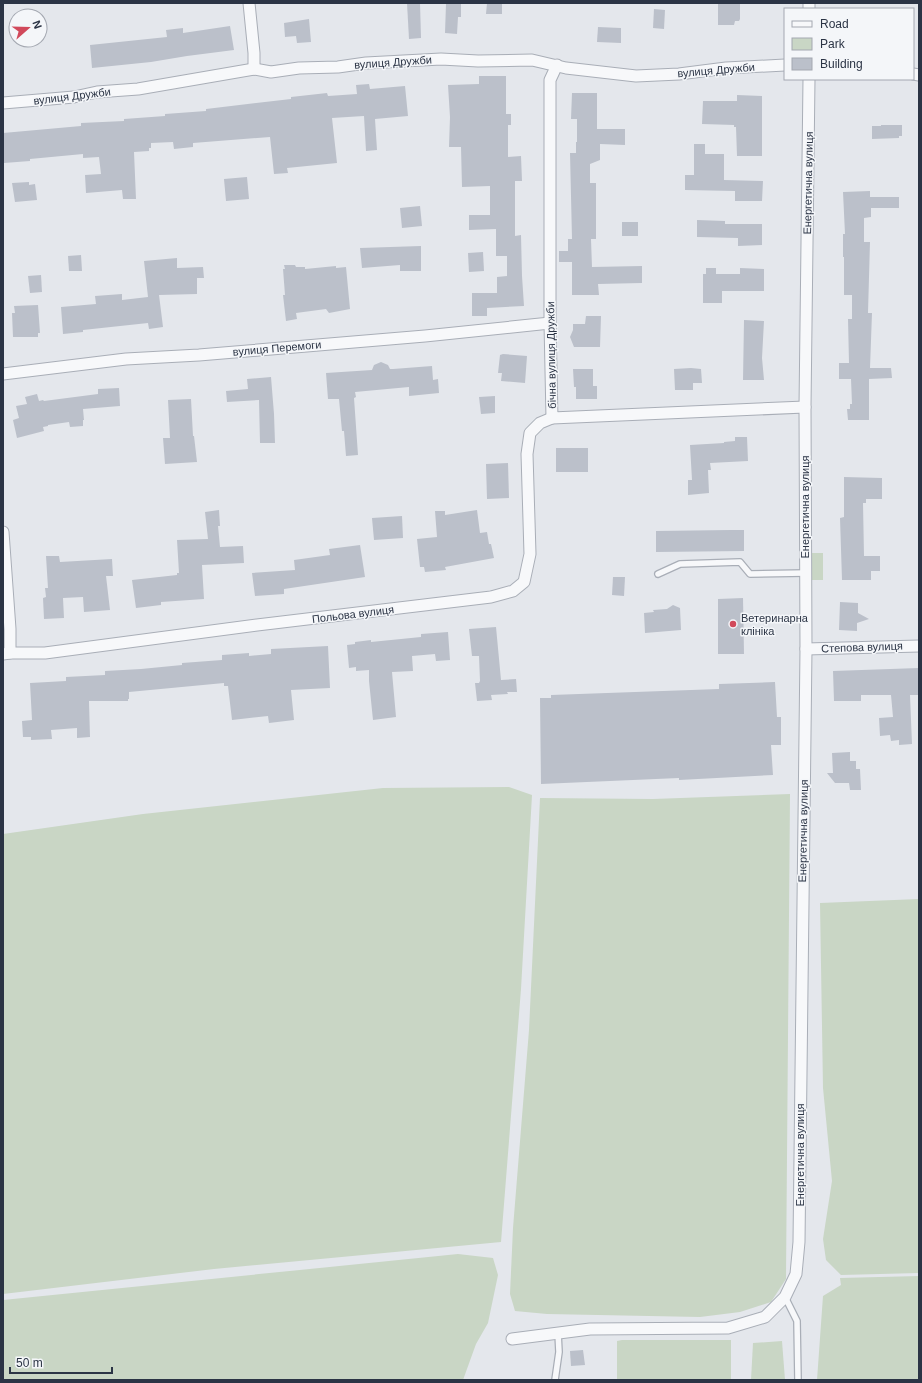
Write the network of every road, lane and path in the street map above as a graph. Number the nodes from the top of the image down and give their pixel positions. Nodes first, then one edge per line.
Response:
1 (249, 3) edge
2 (557, 65) junction
3 (784, 65) edge
4 (254, 69) junction
5 (809, 80) edge
6 (3, 103) edge
7 (550, 323) junction
8 (3, 374) edge
9 (805, 407) junction
10 (552, 418) junction
11 (3, 532) edge
12 (806, 573) junction
13 (658, 574) dead end
14 (919, 646) edge
15 (806, 649) junction
16 (6, 654) edge
17 (785, 1297) junction
18 (558, 1333) junction
19 (512, 1339) dead end
20 (555, 1380) edge
21 (798, 1380) edge

1 - 4 street
2 - 3 street, вулиця Дружби
2 - 4 street, вулиця Дружби
2 - 7 street, бічна вулиця Дружби
4 - 6 street, вулиця Дружби
5 - 9 street, Енергетична вулиця
7 - 8 street, вулиця Перемоги
7 - 10 street, бічна вулиця Дружби
9 - 10 street, бічна вулиця Дружби
9 - 12 street, Енергетична вулиця
10 - 16 street, Польова вулиця
11 - 16 street
12 - 13 lane
12 - 15 street, Енергетична вулиця
14 - 15 street, Степова вулиця
15 - 17 street, Енергетична вулиця
17 - 18 street, Енергетична вулиця
17 - 21 lane
18 - 19 street, Енергетична вулиця
18 - 20 lane

